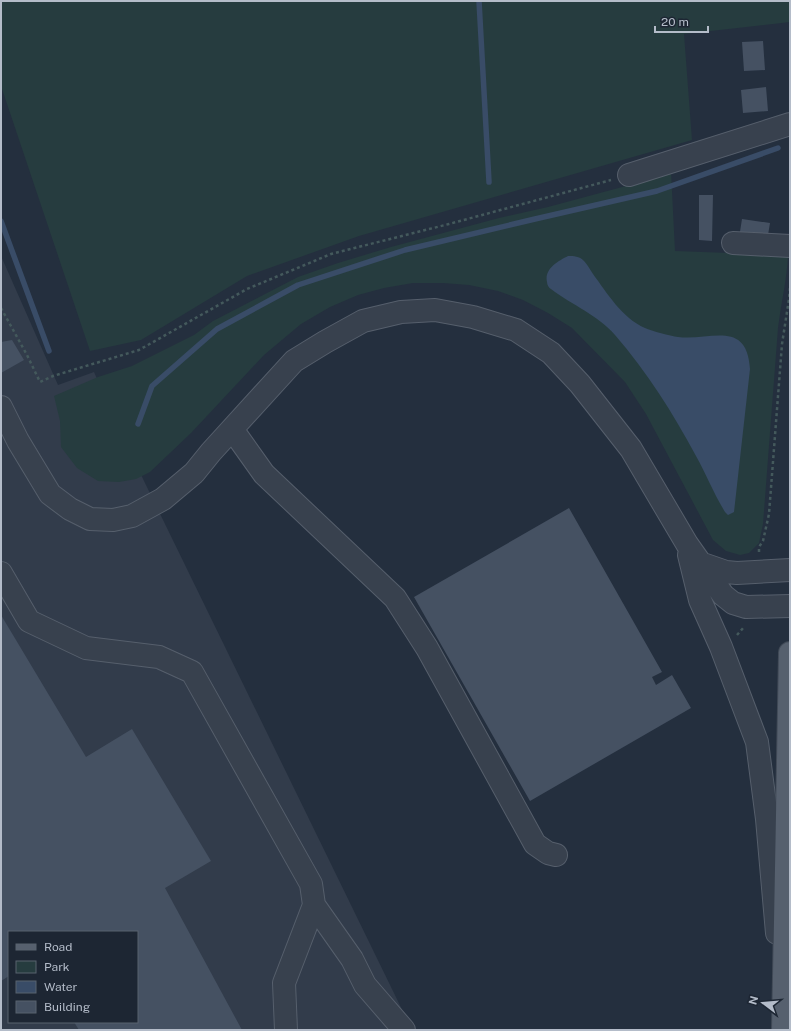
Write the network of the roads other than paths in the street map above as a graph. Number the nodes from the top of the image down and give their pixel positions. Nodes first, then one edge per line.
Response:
1 (790, 124) edge
2 (629, 176) road end
3 (733, 243) dead end
4 (790, 246) edge
5 (1, 407) edge
6 (232, 429) junction
7 (687, 544) junction
8 (700, 563) junction
9 (790, 570) edge
10 (1, 573) edge
11 (790, 606) edge
12 (790, 653) edge
13 (556, 855) dead end
14 (314, 905) junction
15 (783, 1004) junction
16 (286, 1030) edge
17 (404, 1030) edge
18 (783, 1030) edge

1 - 2 street
3 - 4 street
5 - 6 street
6 - 7 street
6 - 13 street
7 - 8 street
7 - 15 street
8 - 9 street
8 - 11 street
10 - 14 street
12 - 15 main road
14 - 16 street
14 - 17 street
15 - 18 main road

